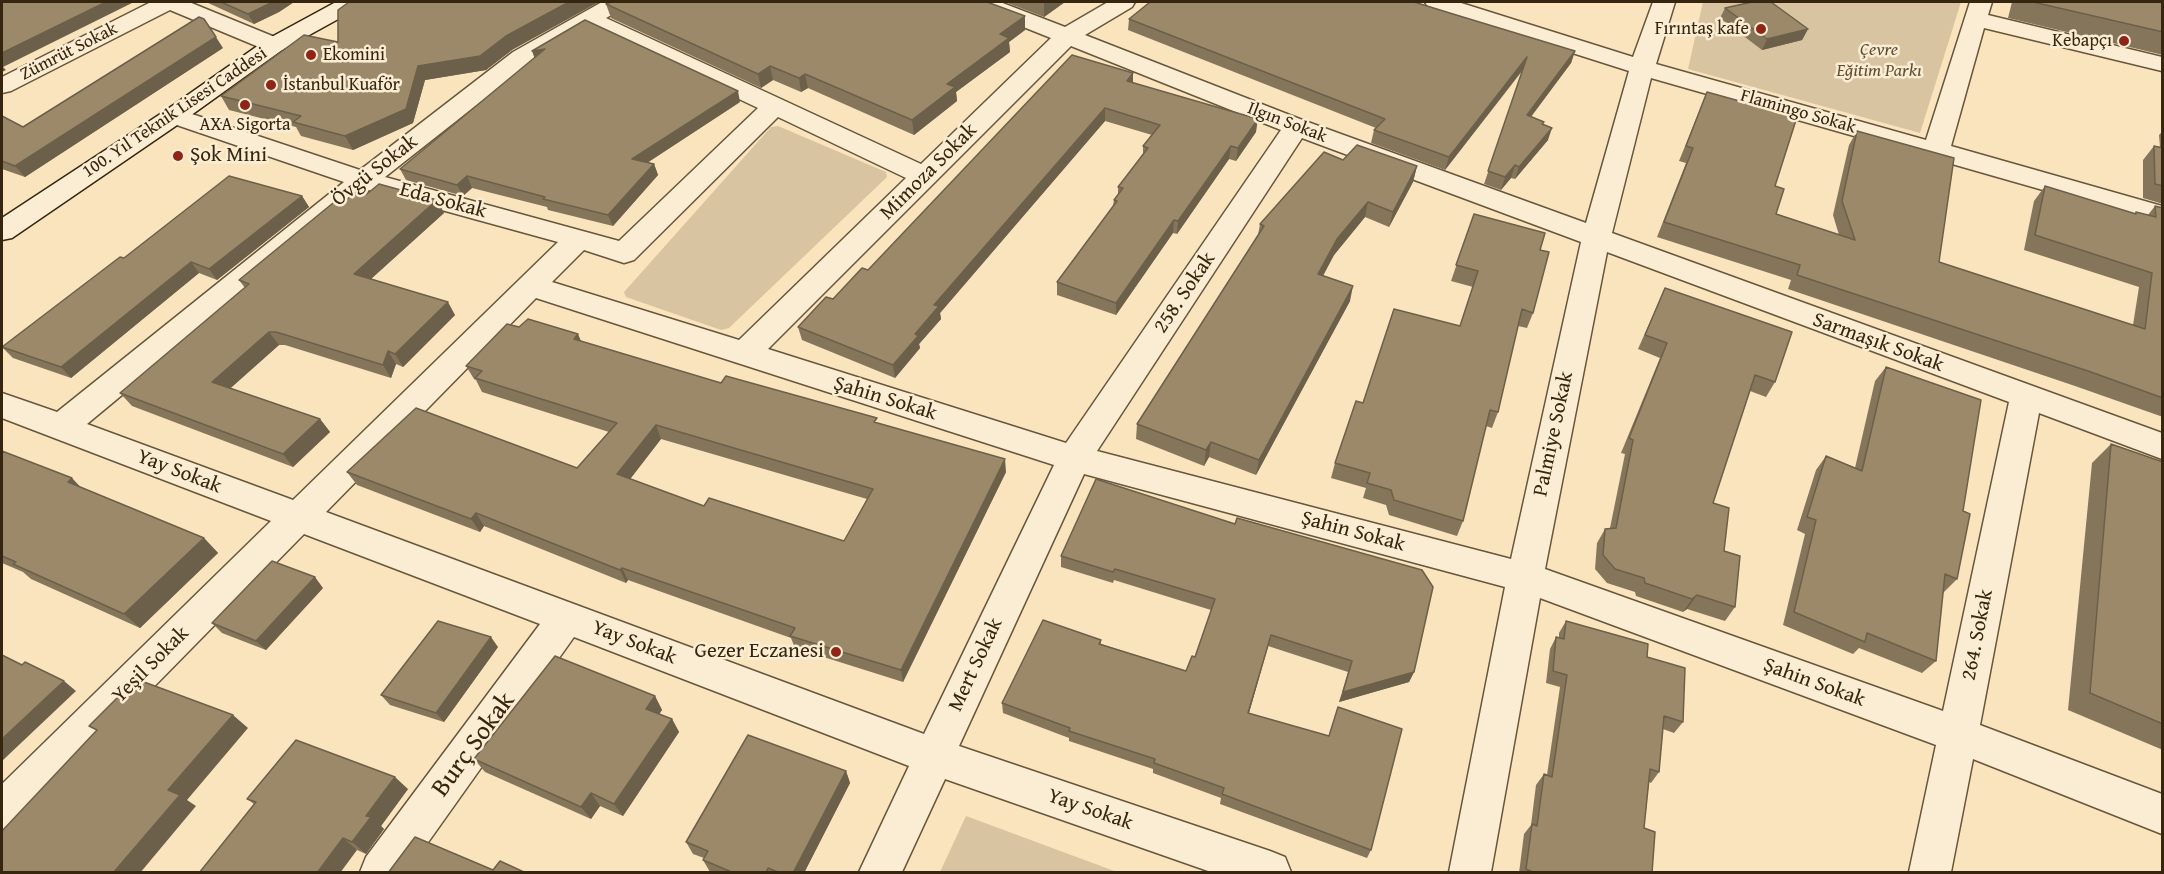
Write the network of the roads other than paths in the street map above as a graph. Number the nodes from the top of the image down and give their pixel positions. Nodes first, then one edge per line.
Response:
1 (169, 2) edge
2 (352, 2) edge
3 (618, 2) edge
4 (981, 2) edge
5 (1124, 2) edge
6 (1436, 2) edge
7 (1664, 2) edge
8 (1978, 10) edge
9 (589, 18) junction
10 (1067, 36) junction
11 (274, 45) junction
12 (2163, 64) edge
13 (1640, 67) junction
14 (2, 86) edge
15 (775, 106) junction
16 (174, 116) junction
17 (1296, 128) junction
18 (1936, 150) junction
19 (924, 176) junction
20 (364, 180) junction
21 (2163, 215) edge
22 (7, 222) edge
23 (579, 238) junction
24 (1595, 239) junction
25 (531, 286) junction
26 (743, 355) junction
27 (2026, 397) junction
28 (2, 405) edge
29 (61, 427) junction
30 (2163, 446) edge
31 (1074, 458) junction
32 (300, 518) junction
33 (1524, 577) junction
34 (566, 618) junction
35 (1958, 735) junction
36 (933, 756) junction
37 (2, 812) edge
38 (2163, 814) edge
39 (381, 873) edge
40 (880, 873) edge
41 (1270, 873) edge
42 (1470, 873) edge
43 (1930, 873) edge

1 - 11 street
1 - 14 street, Zümrüt Sokak
2 - 11 street, 100. Yıl Teknik Lisesi Caddesi
3 - 9 street, Övgü Sokak
4 - 10 street, Ilgın Sokak
5 - 10 street, Mimoza Sokak
6 - 13 street, Flamingo Sokak
7 - 13 street, Palmiye Sokak
8 - 12 street
8 - 18 street
9 - 15 street
9 - 20 street, Övgü Sokak
10 - 17 street, Ilgın Sokak
10 - 19 street, Mimoza Sokak
11 - 16 street, 100. Yıl Teknik Lisesi Caddesi
13 - 18 street, Flamingo Sokak
13 - 24 street, Palmiye Sokak
15 - 19 street
15 - 23 street, Eda Sokak
16 - 20 street, Eda Sokak
16 - 22 street, 100. Yıl Teknik Lisesi Caddesi
17 - 24 street, Ilgın Sokak
17 - 31 street, 258. Sokak
18 - 21 street, Flamingo Sokak
19 - 26 street, Mimoza Sokak
20 - 23 street, Eda Sokak
20 - 29 street, Övgü Sokak
23 - 25 street
24 - 27 street, Sarmaşık Sokak
24 - 33 street, Palmiye Sokak
25 - 26 street, Şahin Sokak
25 - 32 street, Yeşil Sokak
26 - 31 street, Şahin Sokak
27 - 30 street, Sarmaşık Sokak
27 - 35 street, 264. Sokak
28 - 29 street, Yay Sokak
29 - 32 street, Yay Sokak
31 - 33 street, Şahin Sokak
31 - 36 street, Mert Sokak
32 - 34 street, Yay Sokak
32 - 37 street, Yeşil Sokak
33 - 35 street, Şahin Sokak
33 - 42 street, Palmiye Sokak
34 - 36 street, Yay Sokak
34 - 39 street, Burç Sokak
35 - 38 street, Şahin Sokak
35 - 43 street, 264. Sokak
36 - 40 street, Mert Sokak
36 - 41 street, Yay Sokak

